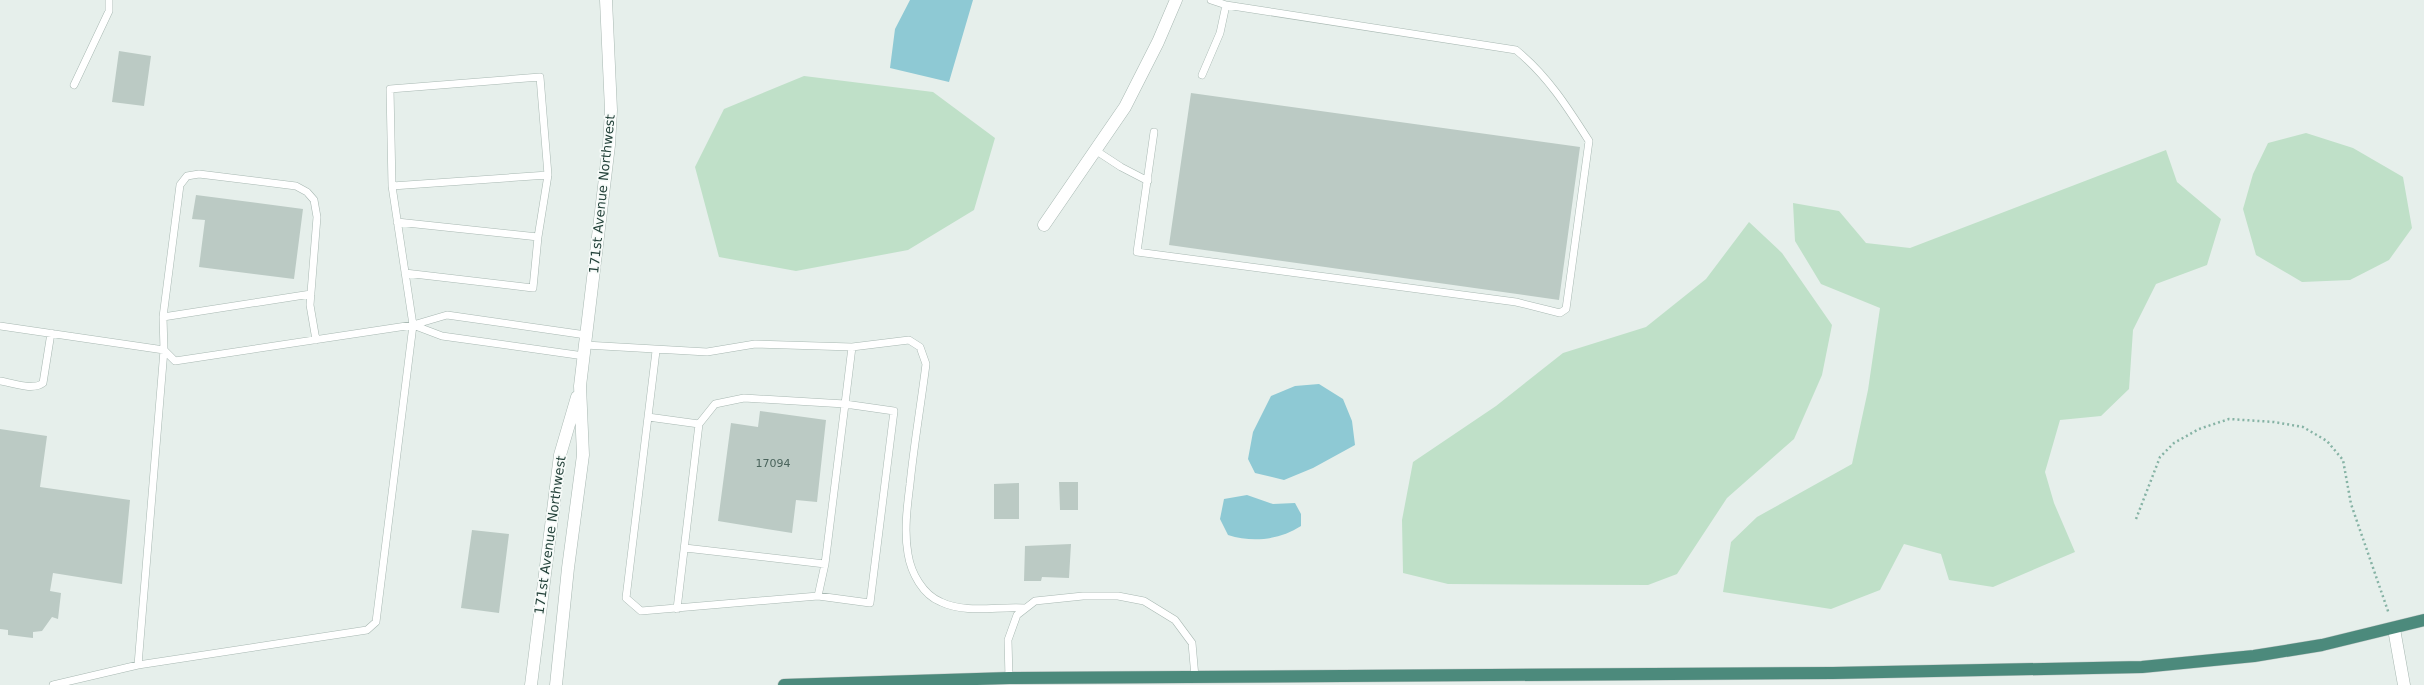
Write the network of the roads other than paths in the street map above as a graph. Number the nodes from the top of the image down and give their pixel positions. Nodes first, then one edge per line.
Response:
1 (109, 0) edge
2 (606, 0) edge
3 (1176, 0) edge
4 (1211, 0) edge
5 (1226, 5) junction
6 (1202, 75) dead end
7 (74, 85) dead end
8 (1154, 132) dead end
9 (1095, 150) junction
10 (548, 175) junction
11 (1148, 181) junction
12 (392, 186) junction
13 (397, 222) junction
14 (1044, 225) dead end
15 (538, 237) junction
16 (405, 273) junction
17 (311, 294) junction
18 (163, 317) junction
19 (413, 325) junction
20 (0, 326) edge
21 (51, 333) junction
22 (316, 340) junction
23 (585, 345) junction
24 (852, 347) junction
25 (164, 350) junction
26 (656, 351) junction
27 (0, 381) edge
28 (580, 386) junction
29 (845, 404) junction
30 (648, 417) junction
31 (699, 424) junction
32 (685, 548) junction
33 (825, 564) junction
34 (818, 596) junction
35 (1025, 608) junction
36 (678, 609) junction
37 (2424, 620) edge
38 (2394, 628) junction
39 (138, 665) junction
40 (1195, 677) junction
41 (1009, 678) junction
42 (53, 685) edge
43 (531, 685) edge
44 (556, 685) edge
45 (784, 685) edge
46 (2404, 685) edge

1 - 7 lane
2 - 23 street, 171st Avenue Northwest
3 - 9 street
4 - 5 lane
5 - 6 lane
5 - 11 lane
8 - 11 lane
9 - 11 lane
9 - 14 street
10 - 12 lane
10 - 12 lane
10 - 15 lane
12 - 13 lane
13 - 15 lane
13 - 16 lane
15 - 16 lane
16 - 19 lane
17 - 18 lane
17 - 18 lane
17 - 22 lane
18 - 25 lane
19 - 22 lane
19 - 23 lane
19 - 23 lane
19 - 39 lane
20 - 21 lane
21 - 25 lane
21 - 27 lane
22 - 25 lane
23 - 26 lane
23 - 28 street, 171st Avenue Northwest
24 - 26 lane
24 - 29 lane
24 - 35 lane
25 - 39 lane
26 - 30 lane
28 - 43 street, 171st Avenue Northwest
28 - 44 street, 171st Avenue Northwest
29 - 31 lane
29 - 33 lane
29 - 34 lane
30 - 31 lane
30 - 36 lane
31 - 32 lane
32 - 33 lane
32 - 36 lane
33 - 34 lane
34 - 36 lane
35 - 40 lane
35 - 41 lane
37 - 38 highway
38 - 40 highway
38 - 46 street
39 - 42 lane
40 - 41 highway
41 - 45 highway

